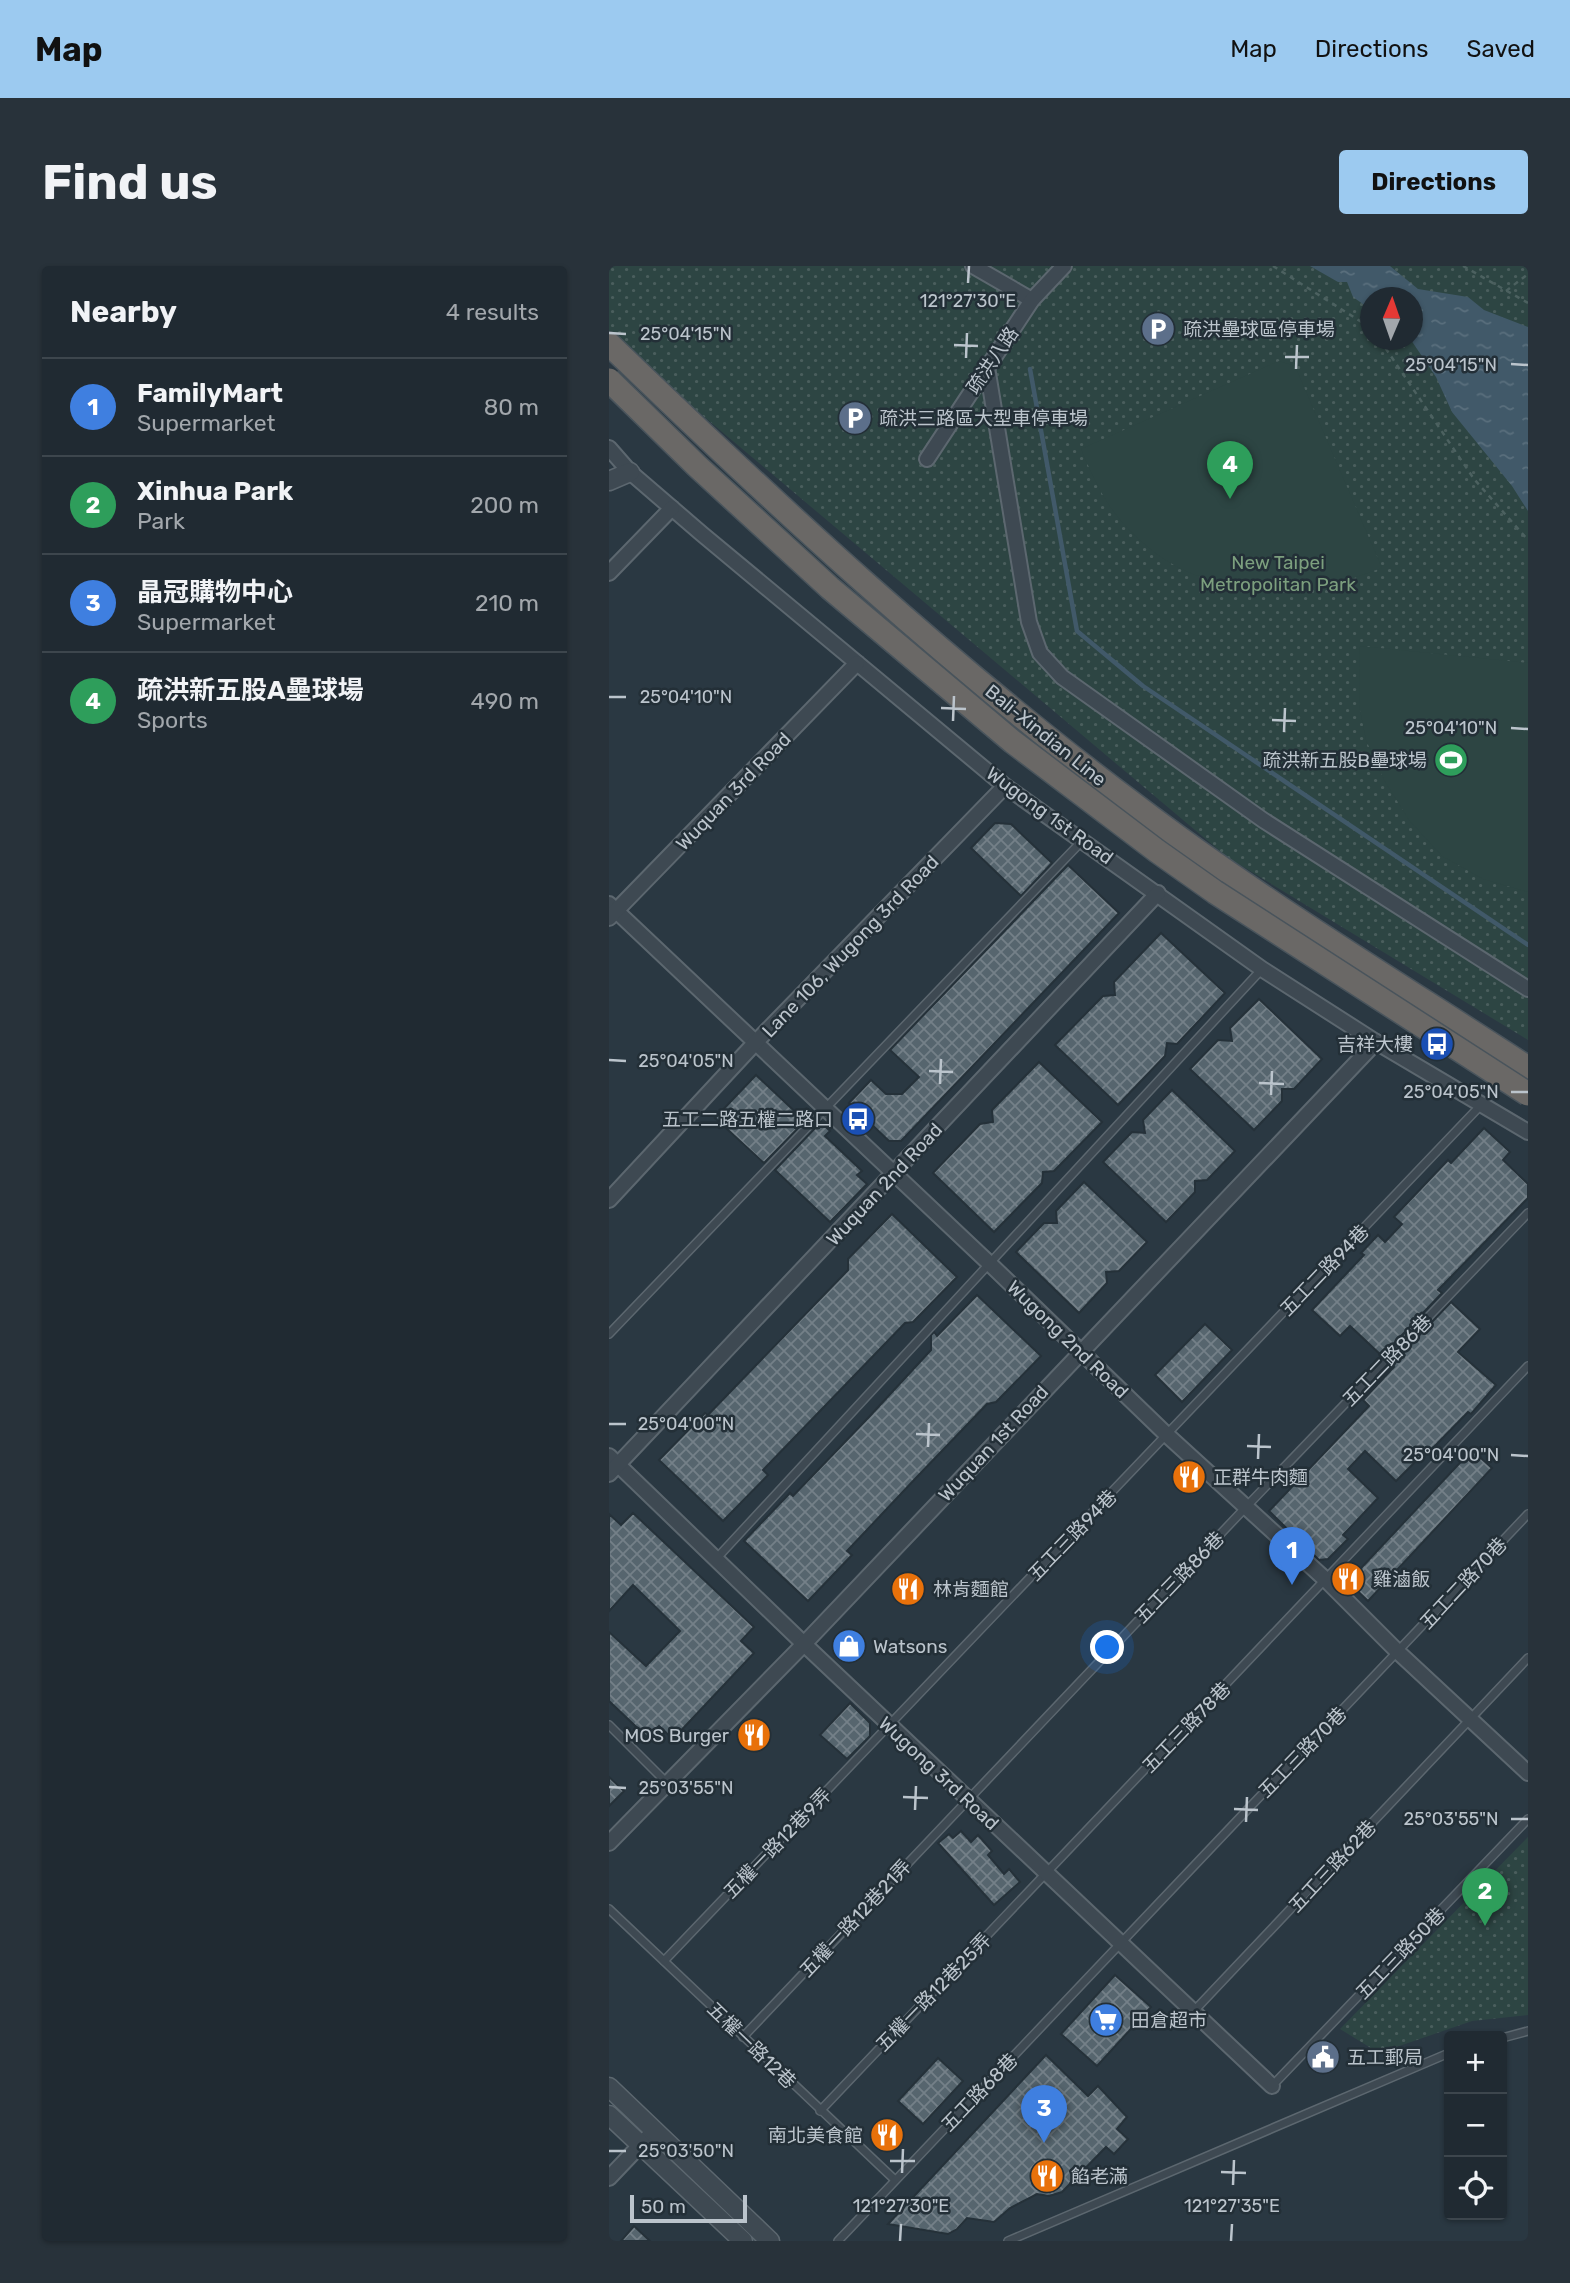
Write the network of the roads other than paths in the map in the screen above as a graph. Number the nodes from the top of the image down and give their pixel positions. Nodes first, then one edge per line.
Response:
1 (973, 266) edge
2 (1064, 266) edge
3 (1032, 300) junction
4 (609, 344) edge
5 (986, 367) junction
6 (609, 380) edge
7 (609, 448) edge
8 (927, 459) dead end
9 (630, 472) junction
10 (609, 481) edge
11 (672, 508) junction
12 (609, 573) edge
13 (857, 663) junction
14 (1005, 786) junction
15 (1083, 840) junction
16 (1158, 893) junction
17 (611, 911) edge
18 (1262, 969) junction
19 (1528, 989) edge
20 (1376, 1042) junction
21 (755, 1043) junction
22 (1528, 1068) edge
23 (1528, 1094) edge
24 (1481, 1105) junction
25 (824, 1109) junction
26 (1528, 1132) edge
27 (894, 1175) junction
28 (609, 1200) edge
29 (1528, 1213) edge
30 (990, 1264) junction
31 (609, 1334) edge
32 (1080, 1352) junction
33 (1528, 1366) edge
34 (1167, 1436) junction
35 (612, 1465) edge
36 (1246, 1507) junction
37 (1528, 1514) edge
38 (716, 1559) junction
39 (1326, 1580) junction
40 (804, 1644) junction
41 (1398, 1652) junction
42 (1528, 1658) edge
43 (1470, 1719) junction
44 (609, 1725) edge
45 (890, 1726) junction
46 (1528, 1773) edge
47 (667, 1783) junction
48 (968, 1799) junction
49 (1528, 1819) edge
50 (609, 1843) edge
51 (1046, 1874) junction
52 (609, 1909) edge
53 (1120, 1943) junction
54 (664, 1961) junction
55 (1193, 2012) junction
56 (1528, 2031) edge
57 (743, 2036) junction
58 (1507, 2037) edge
59 (1444, 2055) edge
60 (1272, 2087) joint
61 (609, 2088) edge
62 (820, 2111) junction
63 (609, 2115) edge
64 (653, 2130) junction
65 (641, 2145) junction
66 (609, 2178) edge
67 (895, 2180) junction
68 (743, 2241) edge
69 (770, 2241) edge
70 (838, 2241) edge
71 (1008, 2241) edge

1 - 3 street
2 - 3 street, 疏洪八路
3 - 5 street, 疏洪八路
4 - 22 highway, Bali-Xindian Line
5 - 8 street, 疏洪八路
5 - 19 street
6 - 23 highway, Bali-Xindian Line, bridge
7 - 9 street, Wugong 1st Road
9 - 10 street
9 - 11 street, Wugong 1st Road
11 - 12 street
11 - 13 street, Wugong 1st Road
13 - 14 street, Wugong 1st Road
13 - 17 street, Wuquan 3rd Road
14 - 15 street, Wugong 1st Road
14 - 21 street, Lane 106, Wugong 3rd Road
15 - 16 street, Wugong 1st Road
15 - 25 lane
16 - 18 street, Wugong 1st Road
16 - 27 street, Wuquan 2nd Road
17 - 21 street, Wugong 2nd Road
18 - 20 street, Wugong 1st Road
18 - 30 lane
20 - 24 street, Wugong 1st Road
20 - 32 street, Wuquan 1st Road
21 - 25 street, Wugong 2nd Road
21 - 28 street, Lane 106, Wugong 3rd Road
24 - 26 street, Wugong 1st Road
24 - 34 lane, 五工二路94巷
25 - 27 street, Wugong 2nd Road
25 - 31 lane
27 - 30 street, Wugong 2nd Road
27 - 35 street, Wuquan 2nd Road
29 - 36 lane, 五工二路86巷
30 - 32 street, Wugong 2nd Road
30 - 38 lane
32 - 34 street, Wugong 2nd Road
32 - 40 street, Wuquan 1st Road
33 - 39 lane, 五工三路78巷
34 - 36 street, Wugong 2nd Road
34 - 45 lane, 五工三路94巷
35 - 38 street, Wugong 3rd Road
36 - 39 street, Wugong 2nd Road
36 - 48 lane, 五工三路86巷
37 - 41 lane, 五工二路70巷
38 - 40 street, Wugong 3rd Road
39 - 41 street, Wugong 2nd Road
39 - 51 lane, 五工三路78巷
40 - 45 street, Wugong 3rd Road
40 - 47 street, Wuquan 1st Road
41 - 43 street, Wugong 2nd Road
41 - 53 lane, 五工三路70巷
42 - 43 lane, 五工三路62巷
43 - 46 street, Wugong 2nd Road
43 - 55 lane, 五工三路62巷
44 - 47 lane
45 - 48 street, Wugong 3rd Road
45 - 54 lane, 五權一路12巷9弄
47 - 50 street, Wuquan 1st Road
48 - 51 street, Wugong 3rd Road
48 - 57 lane, 五權一路12巷21弄
49 - 60 lane, 五工三路50巷
51 - 53 street, Wugong 3rd Road
51 - 62 lane, 五權一路12巷25弄
52 - 54 lane, 五權一路12巷
53 - 55 street, Wugong 3rd Road
53 - 67 lane, 五工路68巷
54 - 57 lane, 五權一路12巷
55 - 60 street, Wugong 3rd Road
56 - 58 lane
57 - 62 lane, 五權一路12巷
59 - 71 lane
61 - 64 street
62 - 67 lane, 五權一路12巷
63 - 65 street
64 - 65 street
64 - 69 street
65 - 66 street
65 - 68 street
67 - 70 lane, 五工路68巷

